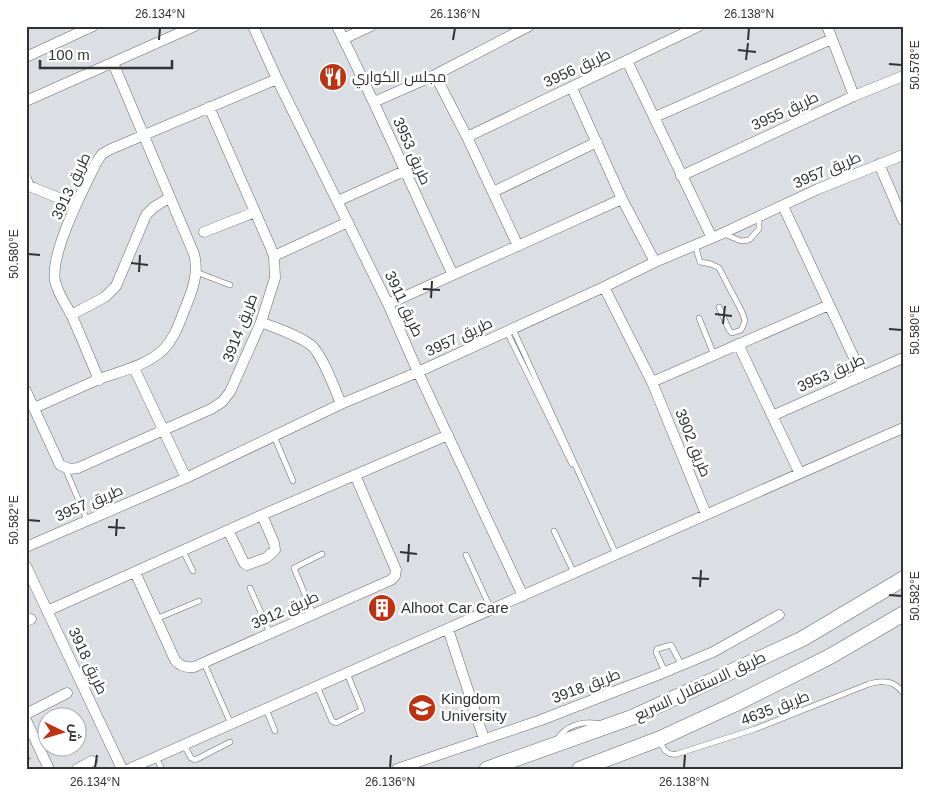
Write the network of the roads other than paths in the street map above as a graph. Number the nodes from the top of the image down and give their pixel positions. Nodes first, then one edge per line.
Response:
1 (93, 26) edge
2 (195, 26) edge
3 (254, 26) edge
4 (337, 26) edge
5 (371, 26) edge
6 (529, 26) edge
7 (699, 26) edge
8 (827, 26) edge
9 (174, 31) edge
10 (344, 39) junction
11 (832, 39) junction
12 (26, 57) edge
13 (627, 61) junction
14 (113, 63) junction
15 (435, 75) junction
16 (903, 76) edge
17 (277, 79) junction
18 (572, 88) junction
19 (854, 96) junction
20 (26, 101) edge
21 (374, 102) junction
22 (209, 107) junction
23 (655, 117) junction
24 (145, 134) junction
25 (467, 136) junction
26 (597, 142) junction
27 (903, 154) edge
28 (879, 164) junction
29 (404, 171) junction
30 (682, 176) junction
31 (27, 184) edge
32 (493, 192) junction
33 (170, 198) junction
34 (622, 199) junction
35 (338, 201) junction
36 (76, 205) junction
37 (783, 206) junction
38 (256, 212) junction
39 (759, 216) junction
40 (903, 220) edge
41 (348, 222) junction
42 (204, 232) dead end
43 (722, 233) junction
44 (712, 238) junction
45 (695, 245) junction
46 (518, 246) junction
47 (274, 256) junction
48 (655, 262) junction
49 (196, 272) junction
50 (453, 274) junction
51 (230, 285) dead end
52 (604, 287) junction
53 (388, 304) junction
54 (829, 305) junction
55 (719, 307) dead end
56 (71, 316) junction
57 (699, 318) dead end
58 (261, 322) junction
59 (510, 330) junction
60 (738, 344) junction
61 (714, 355) junction
62 (903, 358) edge
63 (134, 368) junction
64 (418, 372) junction
65 (862, 375) junction
66 (99, 380) junction
67 (652, 382) junction
68 (26, 391) edge
69 (341, 404) junction
70 (34, 408) junction
71 (772, 416) junction
72 (903, 428) edge
73 (163, 430) junction
74 (448, 435) junction
75 (274, 436) junction
76 (67, 469) junction
77 (799, 472) junction
78 (355, 475) junction
79 (186, 478) junction
80 (293, 481) dead end
81 (262, 514) junction
82 (706, 514) junction
83 (87, 520) junction
84 (228, 530) junction
85 (554, 531) dead end
86 (26, 547) edge
87 (182, 550) junction
88 (322, 554) dead end
89 (616, 554) junction
90 (466, 555) dead end
91 (26, 566) edge
92 (194, 571) dead end
93 (135, 572) junction
94 (574, 573) junction
95 (903, 579) edge
96 (250, 588) dead end
97 (523, 596) junction
98 (199, 601) dead end
99 (47, 610) junction
100 (491, 610) junction
101 (902, 613) edge
102 (313, 614) junction
103 (779, 615) dead end
104 (156, 619) junction
105 (448, 630) junction
106 (270, 633) junction
107 (204, 662) junction
108 (681, 664) junction
109 (665, 672) junction
110 (347, 673) junction
111 (318, 686) junction
112 (67, 693) dead end
113 (903, 693) edge
114 (266, 709) junction
115 (26, 714) edge
116 (26, 720) edge
117 (231, 724) junction
118 (275, 731) dead end
119 (484, 739) junction
120 (659, 739) junction
121 (230, 742) dead end
122 (184, 745) junction
123 (156, 758) junction
124 (92, 762) dead end
125 (50, 769) edge
126 (77, 769) edge
127 (122, 769) edge
128 (129, 769) edge
129 (162, 769) edge
130 (397, 769) edge
131 (488, 769) edge
132 (580, 769) edge

1 - 12 street
2 - 9 street
3 - 17 street, طريق 3911
4 - 10 street, طريق 3953
5 - 10 street
6 - 15 street
7 - 13 street, طريق 3956
8 - 11 street
9 - 14 street
10 - 21 street, طريق 3953
11 - 19 street
11 - 23 street
13 - 18 street, طريق 3956
13 - 23 street
14 - 20 street
14 - 24 street
15 - 21 street
15 - 25 street
16 - 19 street, طريق 3955
17 - 22 street, طريق 3913
17 - 35 street, طريق 3911
18 - 25 street, طريق 3956
18 - 26 street
19 - 30 street, طريق 3955
21 - 29 street, طريق 3953
22 - 24 street, طريق 3913
22 - 38 street, طريق 3914
23 - 30 street
24 - 33 street
24 - 36 street, طريق 3913
25 - 32 street
26 - 32 street
26 - 34 street
27 - 28 street, طريق 3957
28 - 37 street, طريق 3957
28 - 40 street
29 - 35 street
29 - 50 street, طريق 3953
30 - 44 street
31 - 36 street
32 - 46 street
33 - 49 street
33 - 56 street
34 - 46 street
34 - 48 street
35 - 41 street, طريق 3911
36 - 56 street, طريق 3913
37 - 39 street, طريق 3957
37 - 54 street
38 - 42 street
38 - 47 street, طريق 3914
39 - 43 street, طريق 3957
39 - 43 lane
41 - 47 street
41 - 53 street, طريق 3911
43 - 44 street, طريق 3957
44 - 45 street, طريق 3957
45 - 48 street, طريق 3957
45 - 55 lane
46 - 50 street
47 - 58 street, طريق 3914
48 - 52 street, طريق 3957
49 - 51 lane
49 - 63 street
50 - 53 street
52 - 59 street, طريق 3957
52 - 67 street, طريق 3902
53 - 64 street, طريق 3911
54 - 60 street
54 - 65 street
56 - 66 street, طريق 3913
57 - 61 lane
58 - 69 street
58 - 73 street, طريق 3914
59 - 64 street, طريق 3957
59 - 89 lane
60 - 61 street
60 - 71 street
61 - 67 street
62 - 65 street, طريق 3953
63 - 66 street
63 - 73 street
64 - 69 street, طريق 3957
64 - 74 street, طريق 3911
65 - 71 street, طريق 3953
66 - 70 street
67 - 82 street, طريق 3902
68 - 70 street
69 - 75 street, طريق 3957
70 - 76 street
71 - 77 street
72 - 77 street
73 - 76 street, طريق 3914
73 - 79 street
74 - 78 street
74 - 97 street, طريق 3911
75 - 79 street, طريق 3957
75 - 80 lane
76 - 83 lane
77 - 82 street
78 - 81 street
78 - 102 street, طريق 3912
79 - 83 street, طريق 3957
81 - 84 street
81 - 84 street
82 - 89 street
83 - 86 street, طريق 3957
84 - 87 street
85 - 94 lane
87 - 92 lane
87 - 93 street
88 - 102 lane
89 - 94 street
90 - 100 lane
91 - 99 street, طريق 3918
93 - 99 street
93 - 104 street, طريق 3912
94 - 97 street
95 - 131 main road, طريق الاستقلال السريع
96 - 106 lane
97 - 100 street
98 - 104 lane
99 - 127 street, طريق 3918
100 - 105 street
101 - 120 main road, طريق الاستقلال السريع
102 - 106 street, طريق 3912
103 - 108 street, طريق 3918
104 - 107 street, طريق 3912
105 - 110 street
105 - 119 street
106 - 107 street, طريق 3912
107 - 117 lane
108 - 109 street, طريق 3918
108 - 109 lane
109 - 119 street, طريق 3918
110 - 111 street
110 - 111 lane
111 - 114 street
112 - 115 street
113 - 120 lane, طريق 4635
114 - 117 street
114 - 118 lane
116 - 125 street
117 - 122 street
119 - 130 street, طريق 3918
120 - 132 main road, طريق الاستقلال السريع
121 - 122 lane
122 - 123 street
123 - 128 street
123 - 129 lane
124 - 126 street

